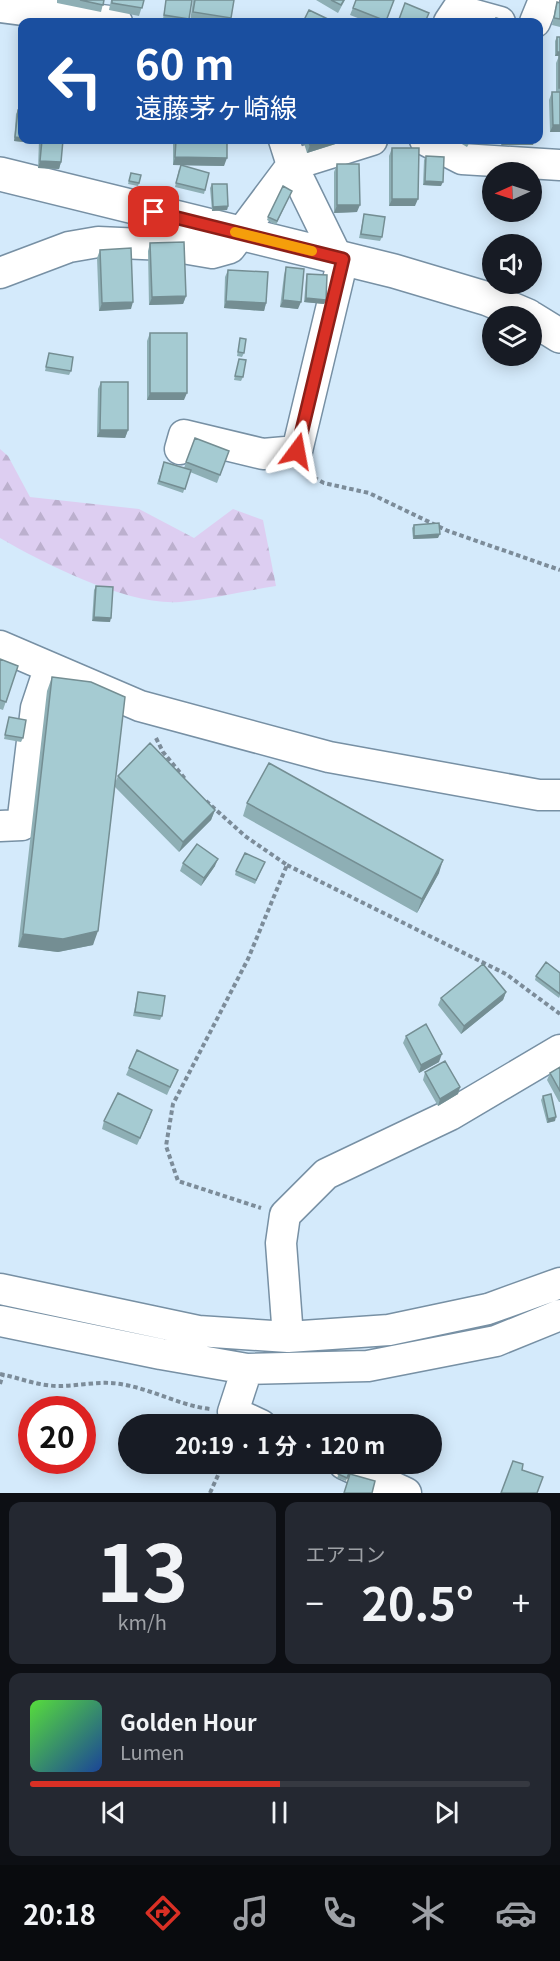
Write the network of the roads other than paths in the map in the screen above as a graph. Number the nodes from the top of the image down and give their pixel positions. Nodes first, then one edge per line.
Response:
1 (544, 0) edge
2 (46, 6) edge
3 (0, 7) edge
4 (99, 18) edge
5 (452, 18) edge
6 (486, 18) edge
7 (537, 18) edge
8 (344, 144) edge
9 (433, 144) edge
10 (288, 152) edge
11 (560, 165) edge
12 (0, 174) edge
13 (242, 233) junction
14 (340, 258) junction
15 (0, 273) edge
16 (504, 306) edge
17 (542, 325) edge
18 (560, 336) edge
19 (180, 449) dead end
20 (0, 646) edge
21 (49, 669) junction
22 (560, 795) edge
23 (0, 826) edge
24 (560, 1050) edge
25 (560, 1283) edge
26 (0, 1289) edge
27 (560, 1315) edge
28 (0, 1321) edge
29 (288, 1337) junction
30 (247, 1369) junction
31 (237, 1414) edge
32 (365, 1474) edge
33 (406, 1493) edge

1 - 7 street
2 - 3 street
2 - 4 street
5 - 6 street
8 - 10 street
9 - 11 street
10 - 13 street
10 - 14 street
12 - 13 main road
13 - 14 main road
13 - 15 street
14 - 16 main road
14 - 19 street
17 - 18 main road
20 - 21 street
21 - 22 street
21 - 23 street
24 - 29 street
25 - 29 street
26 - 29 street
27 - 30 street
28 - 30 street
30 - 31 street
32 - 33 street

